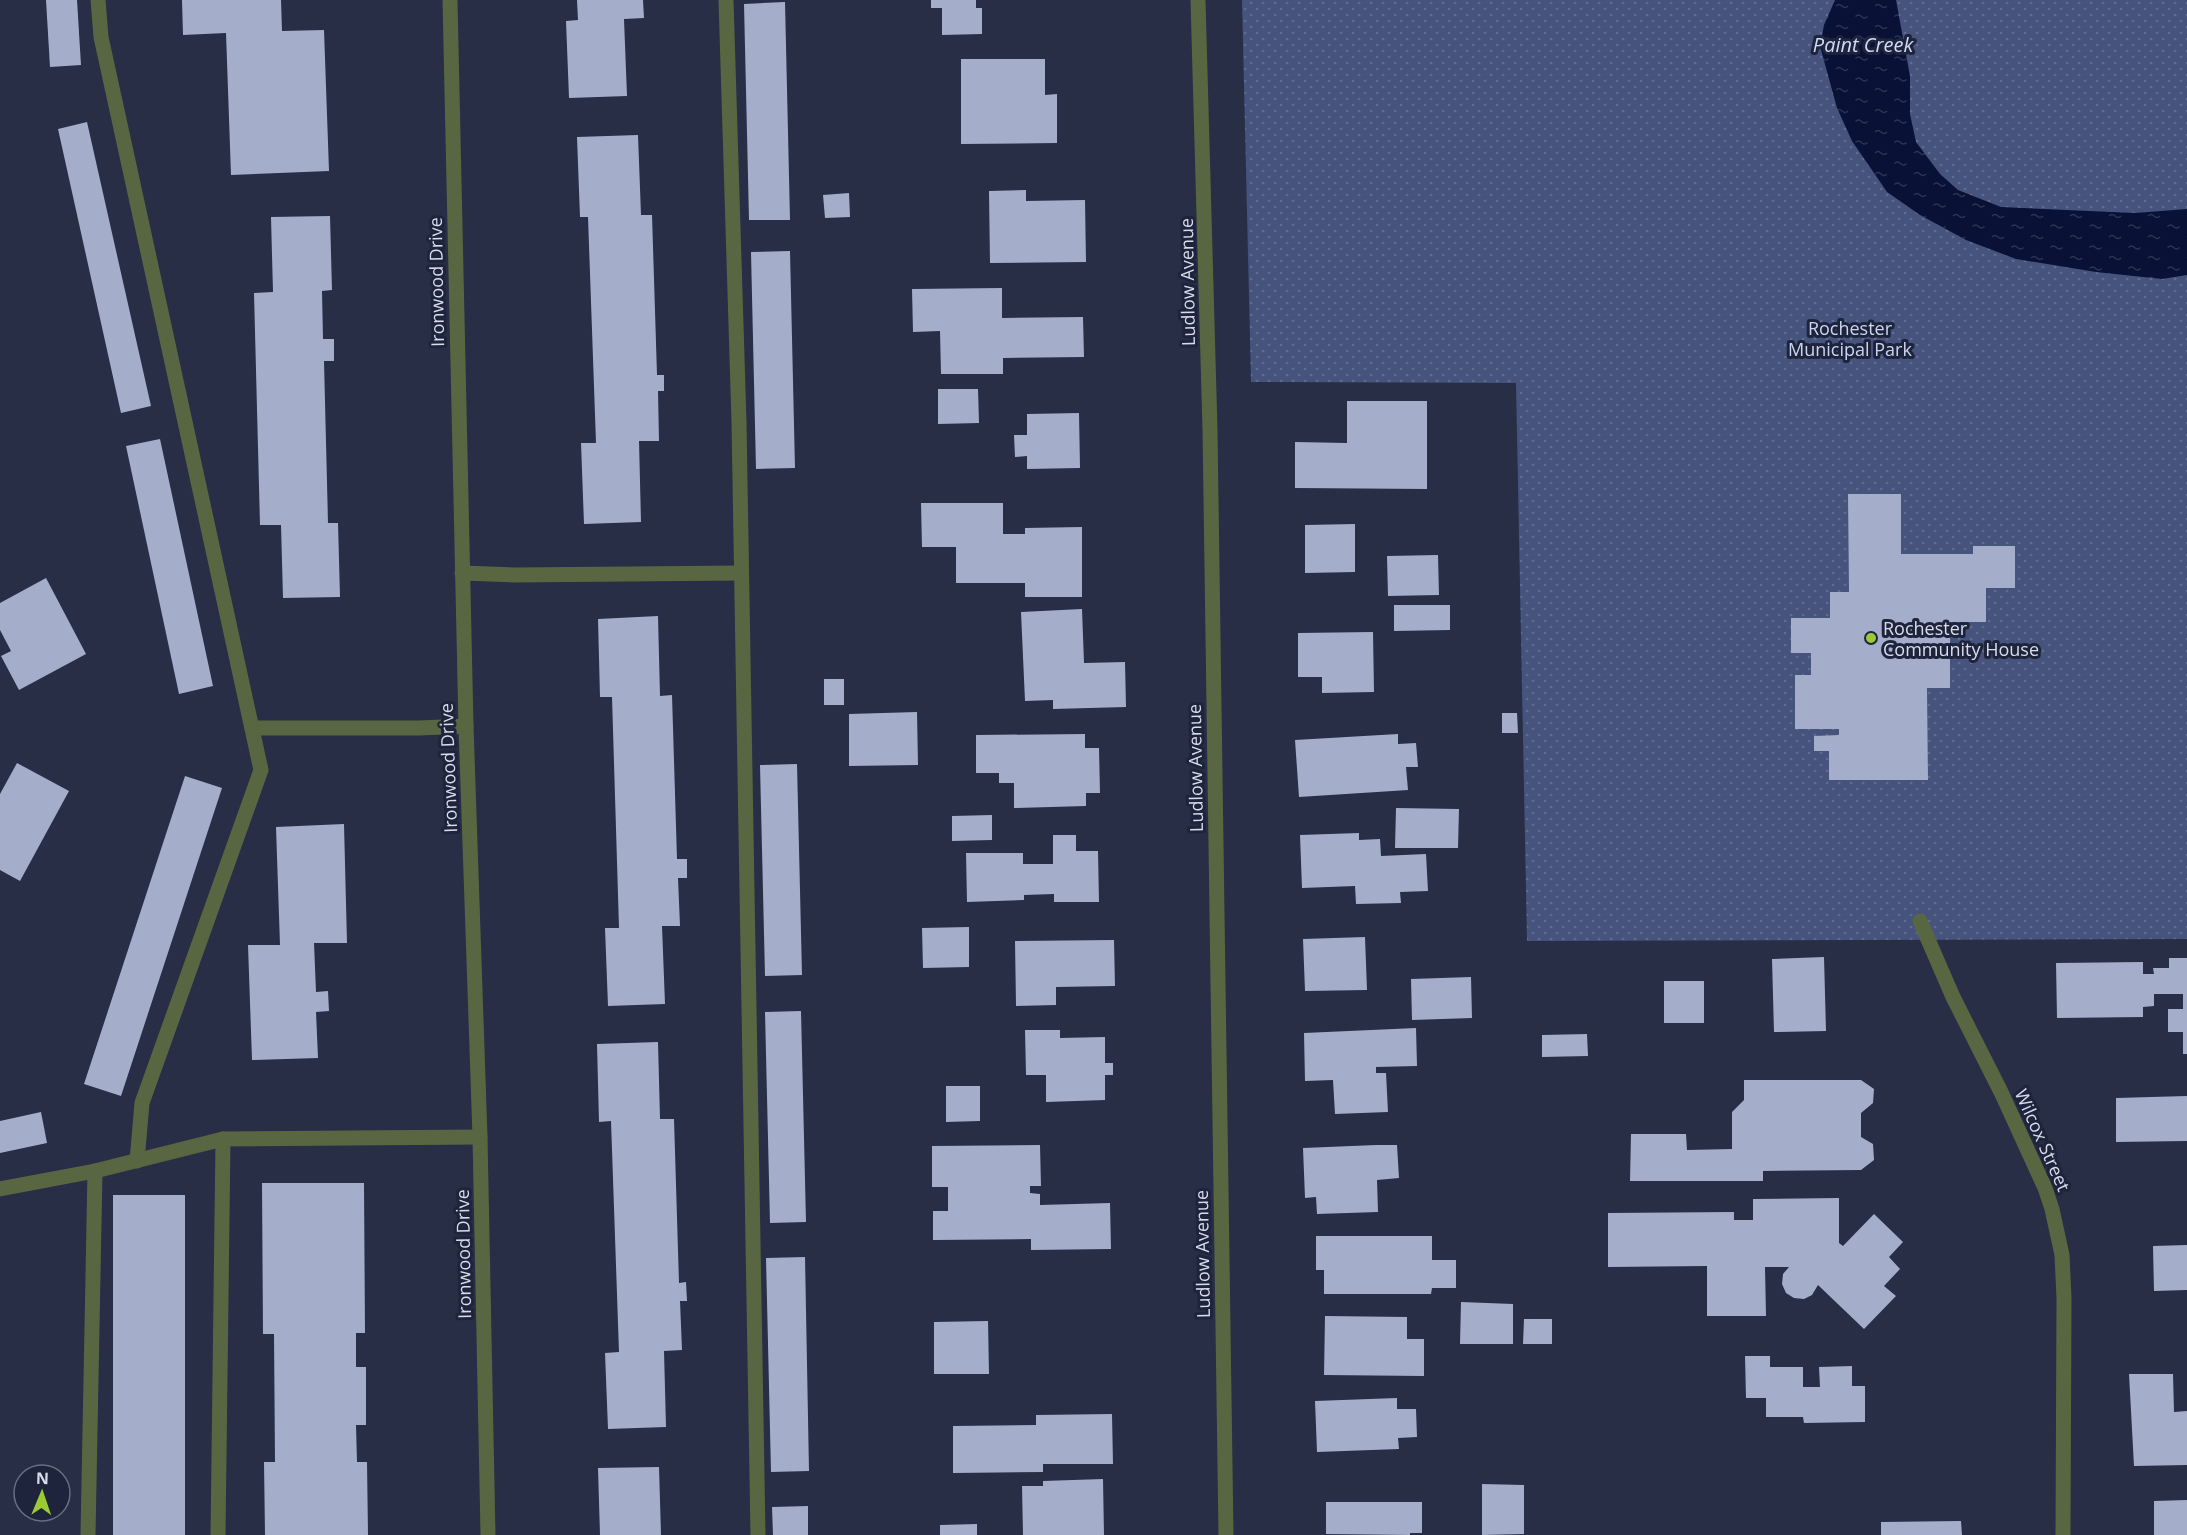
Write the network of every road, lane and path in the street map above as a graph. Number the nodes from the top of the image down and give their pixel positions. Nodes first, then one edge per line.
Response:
1 (98, 0) edge
2 (450, 0) edge
3 (726, 0) edge
4 (1198, 0) edge
5 (462, 573) junction
6 (741, 573) junction
7 (466, 726) junction
8 (252, 728) junction
9 (1920, 921) dead end
10 (480, 1137) junction
11 (223, 1139) junction
12 (137, 1161) junction
13 (95, 1171) junction
14 (0, 1189) edge
15 (87, 1535) edge
16 (218, 1535) edge
17 (488, 1535) edge
18 (758, 1535) edge
19 (1226, 1535) edge
20 (2064, 1535) edge

1 - 8 street
2 - 5 street, Ironwood Drive
3 - 6 street
4 - 19 street, Ludlow Avenue
5 - 6 street
5 - 7 street, Ironwood Drive
6 - 18 street
7 - 8 street
7 - 10 street, Ironwood Drive
8 - 12 street
9 - 20 street, Wilcox Street
10 - 11 street
10 - 17 street, Ironwood Drive
11 - 12 street
11 - 16 street
12 - 13 street
13 - 14 street
13 - 15 street

